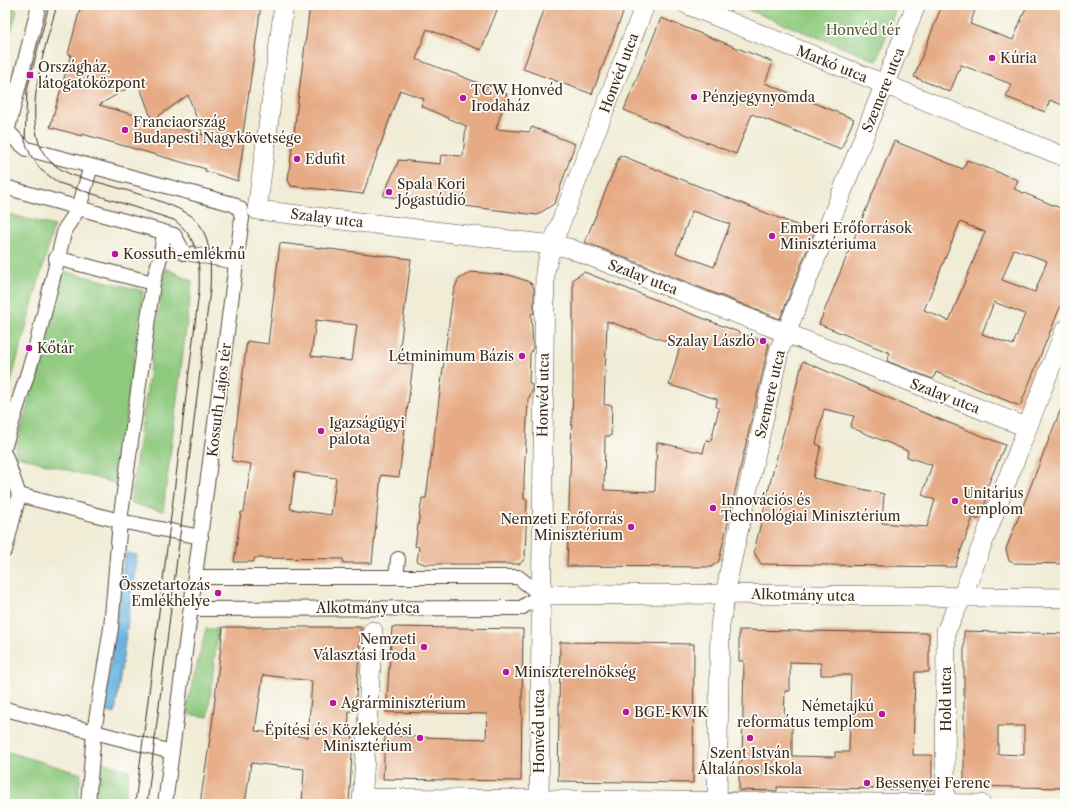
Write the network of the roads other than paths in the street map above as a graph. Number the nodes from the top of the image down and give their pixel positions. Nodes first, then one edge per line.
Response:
1 (39, 5) edge
2 (284, 5) edge
3 (645, 5) edge
4 (688, 5) edge
5 (916, 5) edge
6 (885, 86) junction
7 (6, 131) edge
8 (1065, 157) edge
9 (91, 166) junction
10 (5, 187) edge
11 (79, 208) junction
12 (249, 209) junction
13 (164, 232) junction
14 (552, 244) junction
15 (56, 258) junction
16 (236, 262) junction
17 (153, 283) junction
18 (1065, 330) edge
19 (785, 333) junction
20 (1026, 427) junction
21 (5, 445) edge
22 (5, 455) edge
23 (19, 495) junction
24 (120, 521) junction
25 (201, 537) junction
26 (5, 550) edge
27 (398, 560) dead end
28 (396, 576) junction
29 (196, 577) junction
30 (726, 594) junction
31 (541, 595) junction
32 (962, 597) junction
33 (1065, 598) edge
34 (375, 608) junction
35 (191, 609) junction
36 (373, 631) joint
37 (5, 709) edge
38 (94, 732) junction
39 (172, 752) junction
40 (362, 801) edge
41 (539, 802) edge
42 (718, 802) edge
43 (88, 804) edge
44 (165, 804) edge
45 (945, 804) edge
46 (981, 804) edge

1 - 7 street
2 - 12 street
3 - 14 street, Honvéd utca
4 - 6 street, Markó utca
5 - 6 street, Szemere utca
6 - 8 street, Markó utca
6 - 19 street, Szemere utca
7 - 9 street
9 - 11 street
9 - 12 street
10 - 11 street
11 - 13 street
11 - 15 street
12 - 14 street, Szalay utca
12 - 16 street, Kossuth Lajos tér
13 - 16 street
13 - 17 street
14 - 19 street, Szalay utca
14 - 31 street, Honvéd utca
15 - 17 street
15 - 21 street
16 - 25 street, Kossuth Lajos tér
17 - 24 street
18 - 20 street, Hold utca
19 - 20 street, Szalay utca
19 - 30 street, Szemere utca
20 - 32 street, Hold utca
22 - 23 street
23 - 24 street
23 - 26 street
24 - 25 street
24 - 38 street
25 - 29 street, Kossuth Lajos tér
27 - 28 street
28 - 29 street
28 - 31 street
29 - 35 street, Kossuth Lajos tér
30 - 31 street, Alkotmány utca
30 - 32 street, Alkotmány utca
30 - 42 street, Szemere utca
31 - 34 street, Alkotmány utca
31 - 41 street, Honvéd utca
32 - 33 street, Alkotmány utca
32 - 45 street, Hold utca
34 - 35 street, Alkotmány utca
34 - 36 street
35 - 39 street, Kossuth Lajos tér
36 - 40 street
37 - 38 street
38 - 39 street
38 - 43 street
39 - 44 street, Kossuth Lajos tér
40 - 41 street
41 - 42 street
42 - 45 street
45 - 46 street

